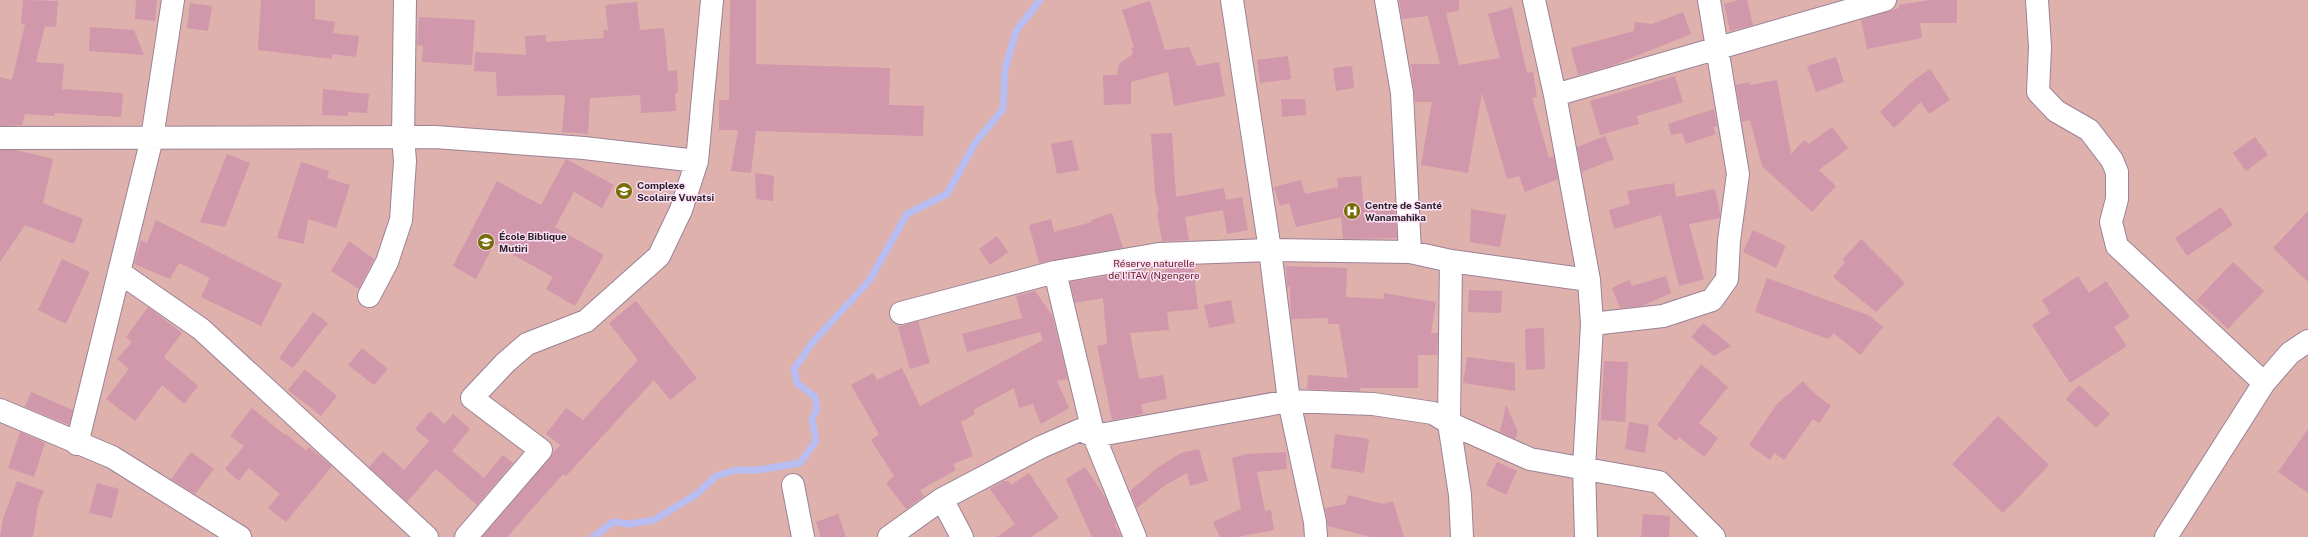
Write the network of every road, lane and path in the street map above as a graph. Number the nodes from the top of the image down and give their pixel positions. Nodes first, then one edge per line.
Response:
1 (173, 0) edge
2 (405, 0) edge
3 (712, 0) edge
4 (1232, 0) edge
5 (1386, 0) edge
6 (1534, 0) edge
7 (1709, 0) edge
8 (1885, 0) edge
9 (2037, 0) edge
10 (1851, 5) edge
11 (1716, 48) junction
12 (1555, 95) junction
13 (403, 137) junction
14 (0, 138) edge
15 (152, 138) junction
16 (697, 161) junction
17 (1270, 250) junction
18 (1410, 252) junction
19 (1452, 261) junction
20 (119, 272) junction
21 (1055, 272) junction
22 (1589, 280) junction
23 (369, 296) dead end
24 (901, 314) dead end
25 (1592, 324) junction
26 (2308, 341) edge
27 (2264, 383) junction
28 (1289, 401) junction
29 (0, 410) edge
30 (1449, 423) junction
31 (1094, 436) junction
32 (77, 444) junction
33 (1584, 468) junction
34 (793, 485) dead end
35 (942, 498) junction
36 (240, 537) edge
37 (427, 537) edge
38 (466, 537) edge
39 (803, 537) edge
40 (889, 537) edge
41 (962, 537) edge
42 (1135, 537) edge
43 (1316, 537) edge
44 (1462, 537) edge
45 (1586, 537) edge
46 (1714, 537) edge
47 (2166, 537) edge

1 - 15 street
2 - 13 street
3 - 16 street
4 - 17 street
5 - 18 street
6 - 12 street
7 - 11 street
8 - 10 street
9 - 27 street
10 - 11 street
11 - 12 street
11 - 25 street
12 - 22 street
13 - 15 street
13 - 16 street
13 - 23 street
14 - 15 street
15 - 20 street
16 - 38 street
17 - 18 street
17 - 21 street
17 - 28 street
18 - 19 street
19 - 22 street
19 - 30 street
20 - 32 street
20 - 37 street
21 - 24 street
21 - 31 street
22 - 25 street
25 - 33 street
26 - 27 street
27 - 47 street
28 - 30 street
28 - 31 street
28 - 43 street
29 - 32 street
30 - 33 street
30 - 44 street
31 - 35 street
31 - 42 street
32 - 36 street
33 - 45 street
33 - 46 street
34 - 39 street
35 - 40 street
35 - 41 street

